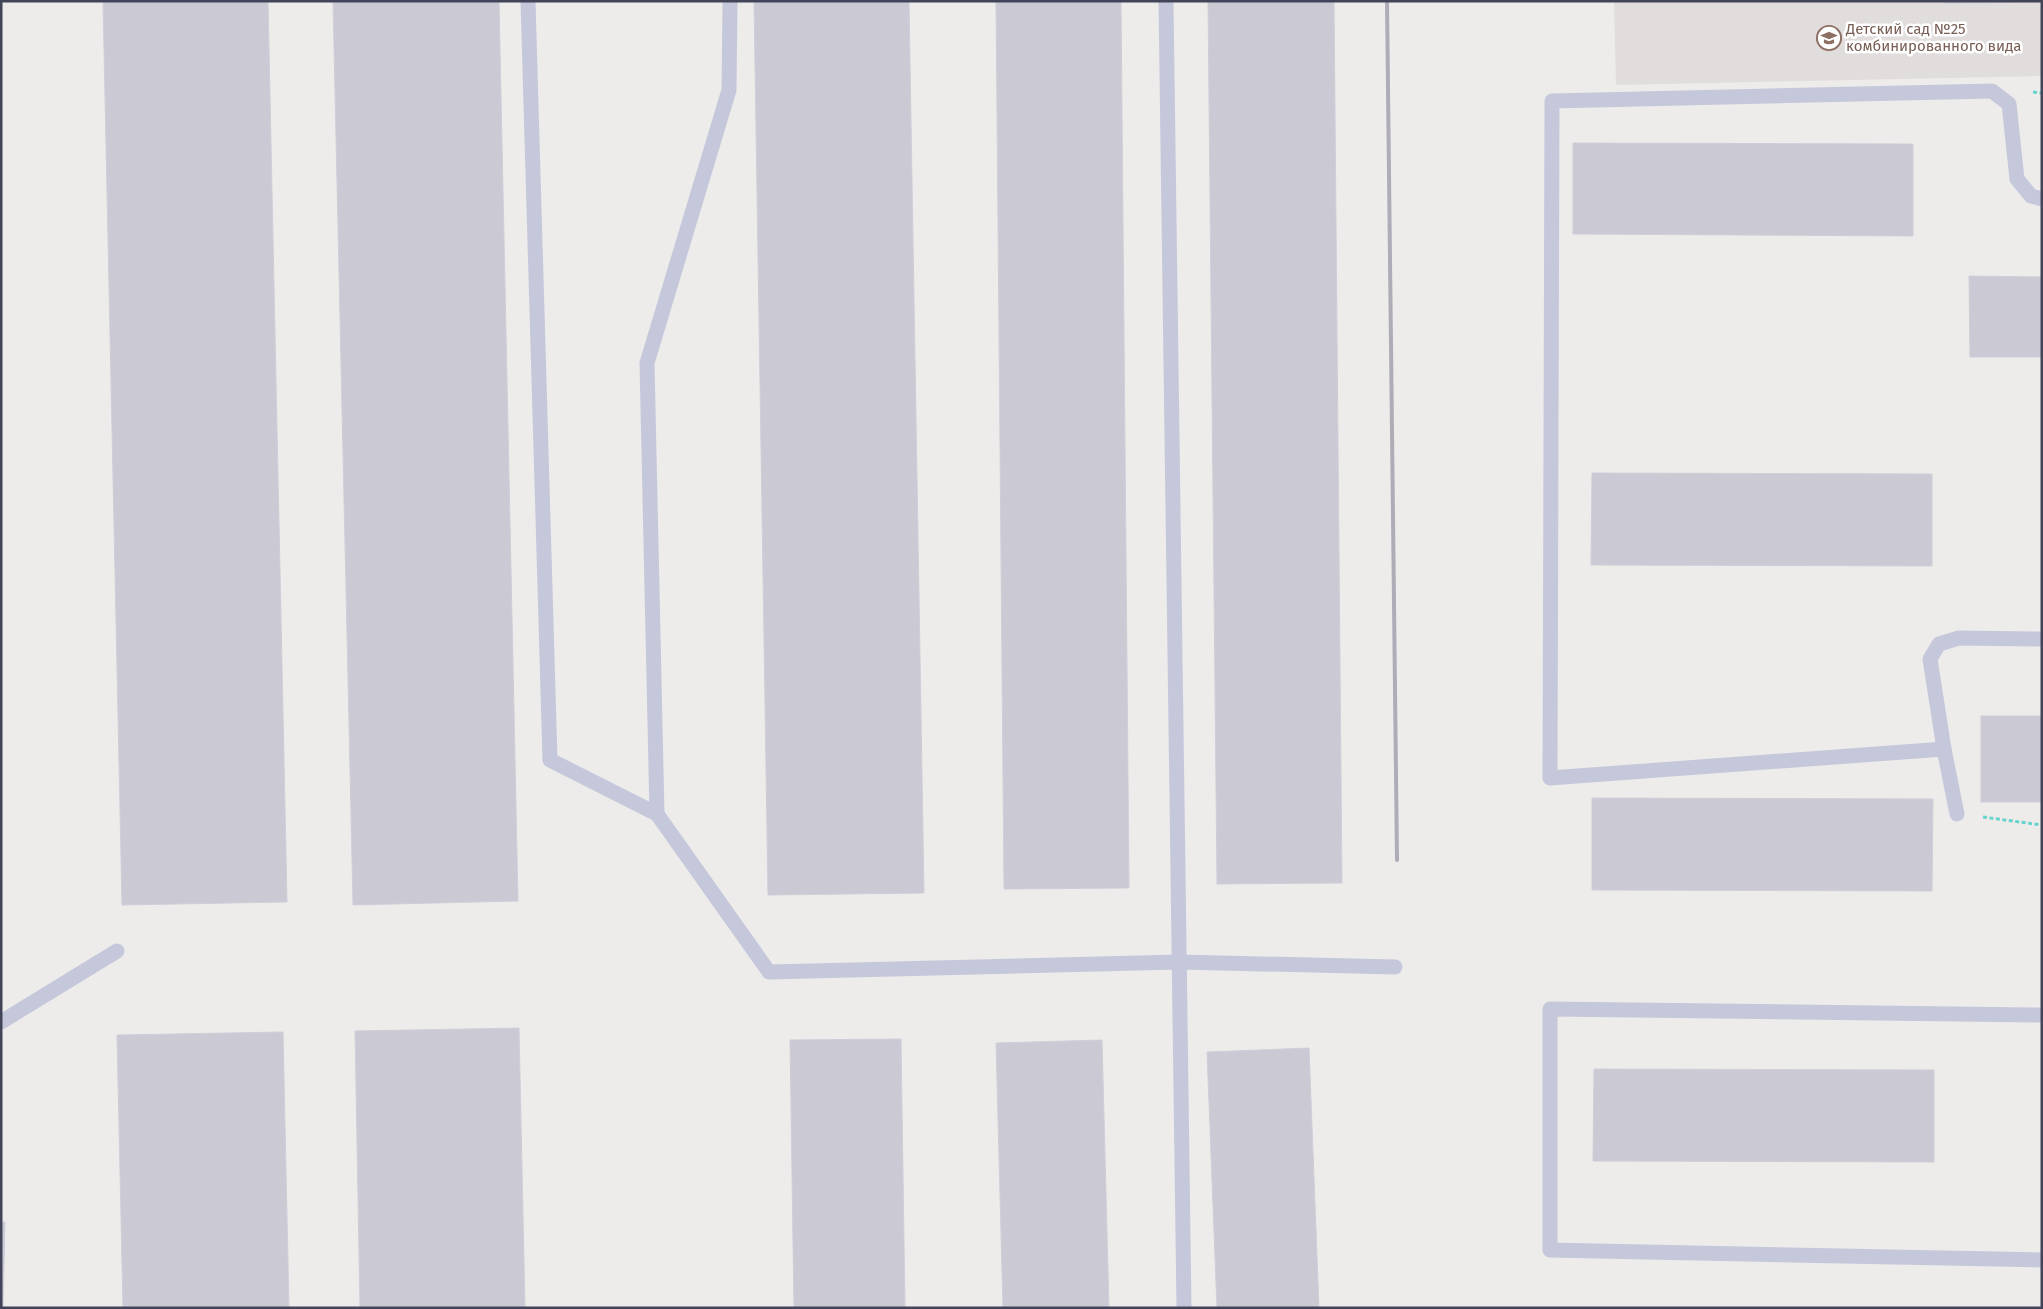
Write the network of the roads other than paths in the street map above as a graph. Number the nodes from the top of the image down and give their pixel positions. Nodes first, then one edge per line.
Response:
1 (528, 1) edge
2 (730, 1) edge
3 (1166, 1) edge
4 (2042, 199) edge
5 (2042, 639) edge
6 (1944, 749) junction
7 (657, 814) junction
8 (1957, 814) road end
9 (117, 951) dead end
10 (1179, 962) junction
11 (1395, 967) dead end
12 (2042, 1015) edge
13 (1, 1022) edge
14 (2042, 1260) edge
15 (1184, 1308) edge

1 - 7 lane
2 - 7 lane
3 - 10 lane
4 - 6 lane
5 - 6 lane
6 - 8 lane
7 - 10 lane
9 - 13 lane
10 - 11 lane
10 - 15 lane
12 - 14 lane

